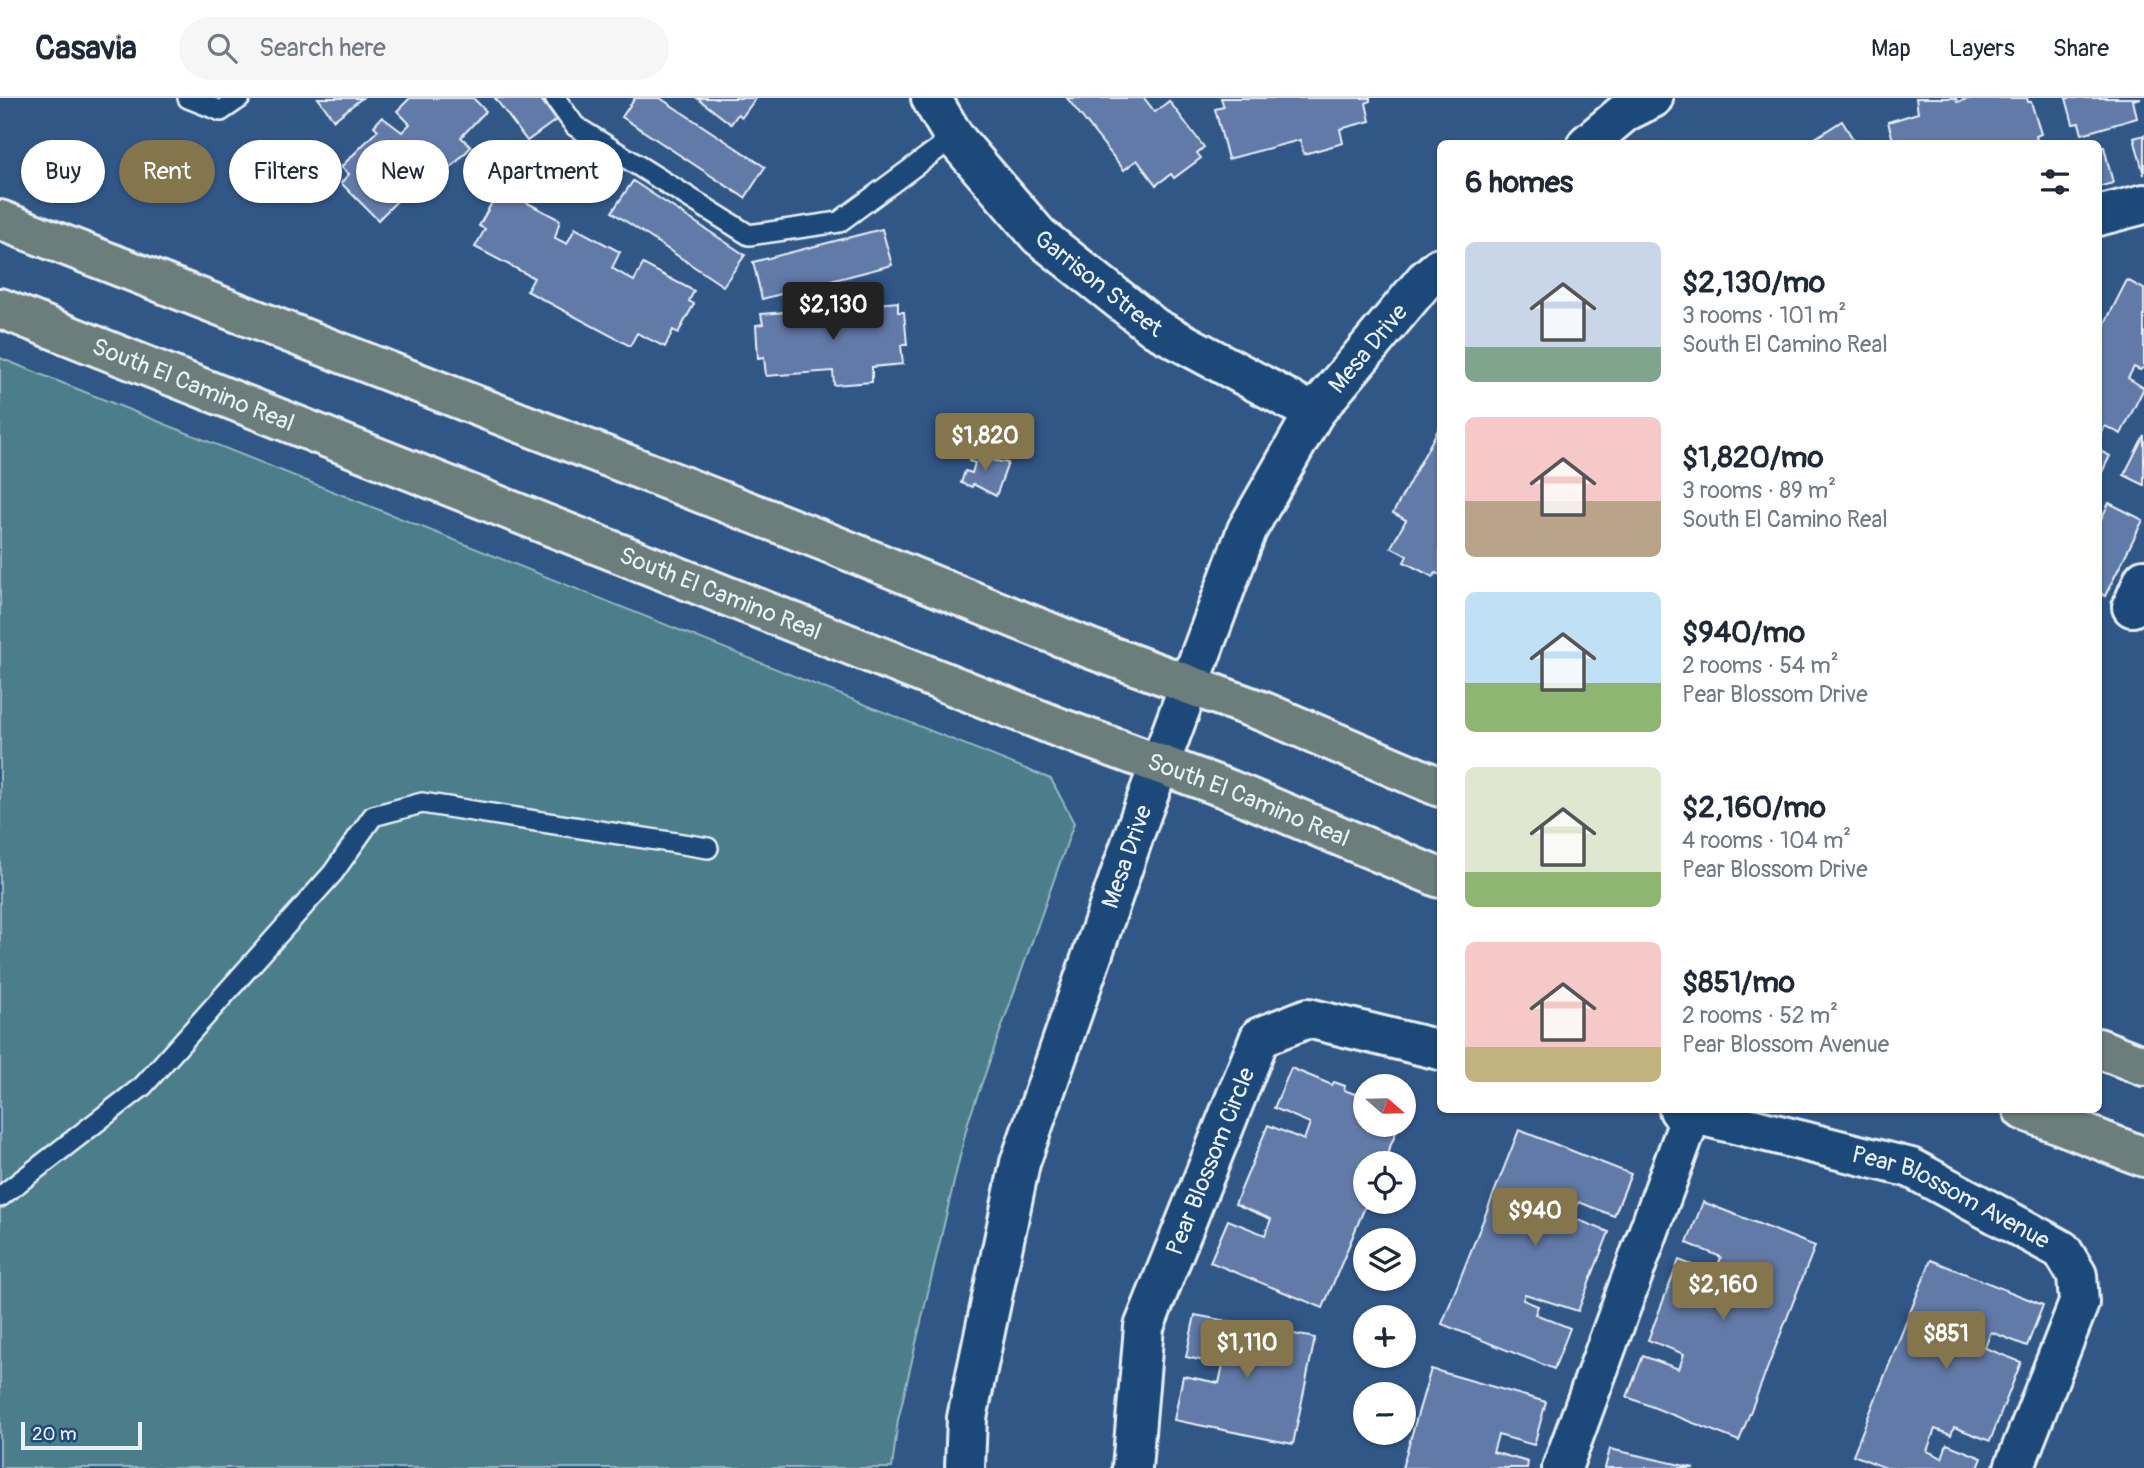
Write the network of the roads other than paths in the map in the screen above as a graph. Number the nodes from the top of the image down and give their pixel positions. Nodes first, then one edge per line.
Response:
1 (188, 98) edge
2 (240, 98) edge
3 (555, 98) edge
4 (931, 98) edge
5 (1653, 98) edge
6 (954, 137) junction
7 (1592, 140) edge
8 (2144, 204) edge
9 (2102, 215) edge
10 (0, 220) edge
11 (1437, 270) edge
12 (0, 308) edge
13 (1314, 413) junction
14 (1189, 685) junction
15 (1161, 763) junction
16 (1437, 786) edge
17 (708, 848) dead end
18 (1437, 877) edge
19 (1437, 1049) edge
20 (2102, 1050) edge
21 (2144, 1066) edge
22 (1685, 1113) edge
23 (1694, 1113) edge
24 (2031, 1113) edge
25 (2144, 1157) edge
26 (0, 1196) edge
27 (965, 1468) edge
28 (1132, 1468) edge
29 (1562, 1468) edge
30 (2014, 1468) edge

1 - 2 lane
3 - 6 lane
4 - 6 street, Garrison Street
5 - 7 street
6 - 13 street, Garrison Street
8 - 9 street
10 - 14 main road
11 - 13 street, Mesa Drive
12 - 15 main road, South El Camino Real
13 - 14 street, Mesa Drive
14 - 15 street, Mesa Drive
14 - 16 main road
15 - 18 main road, South El Camino Real
15 - 27 street, Mesa Drive
17 - 26 lane
19 - 28 street, Pear Blossom Circle
20 - 21 main road
22 - 29 street
23 - 30 street, Pear Blossom Avenue
24 - 25 main road

